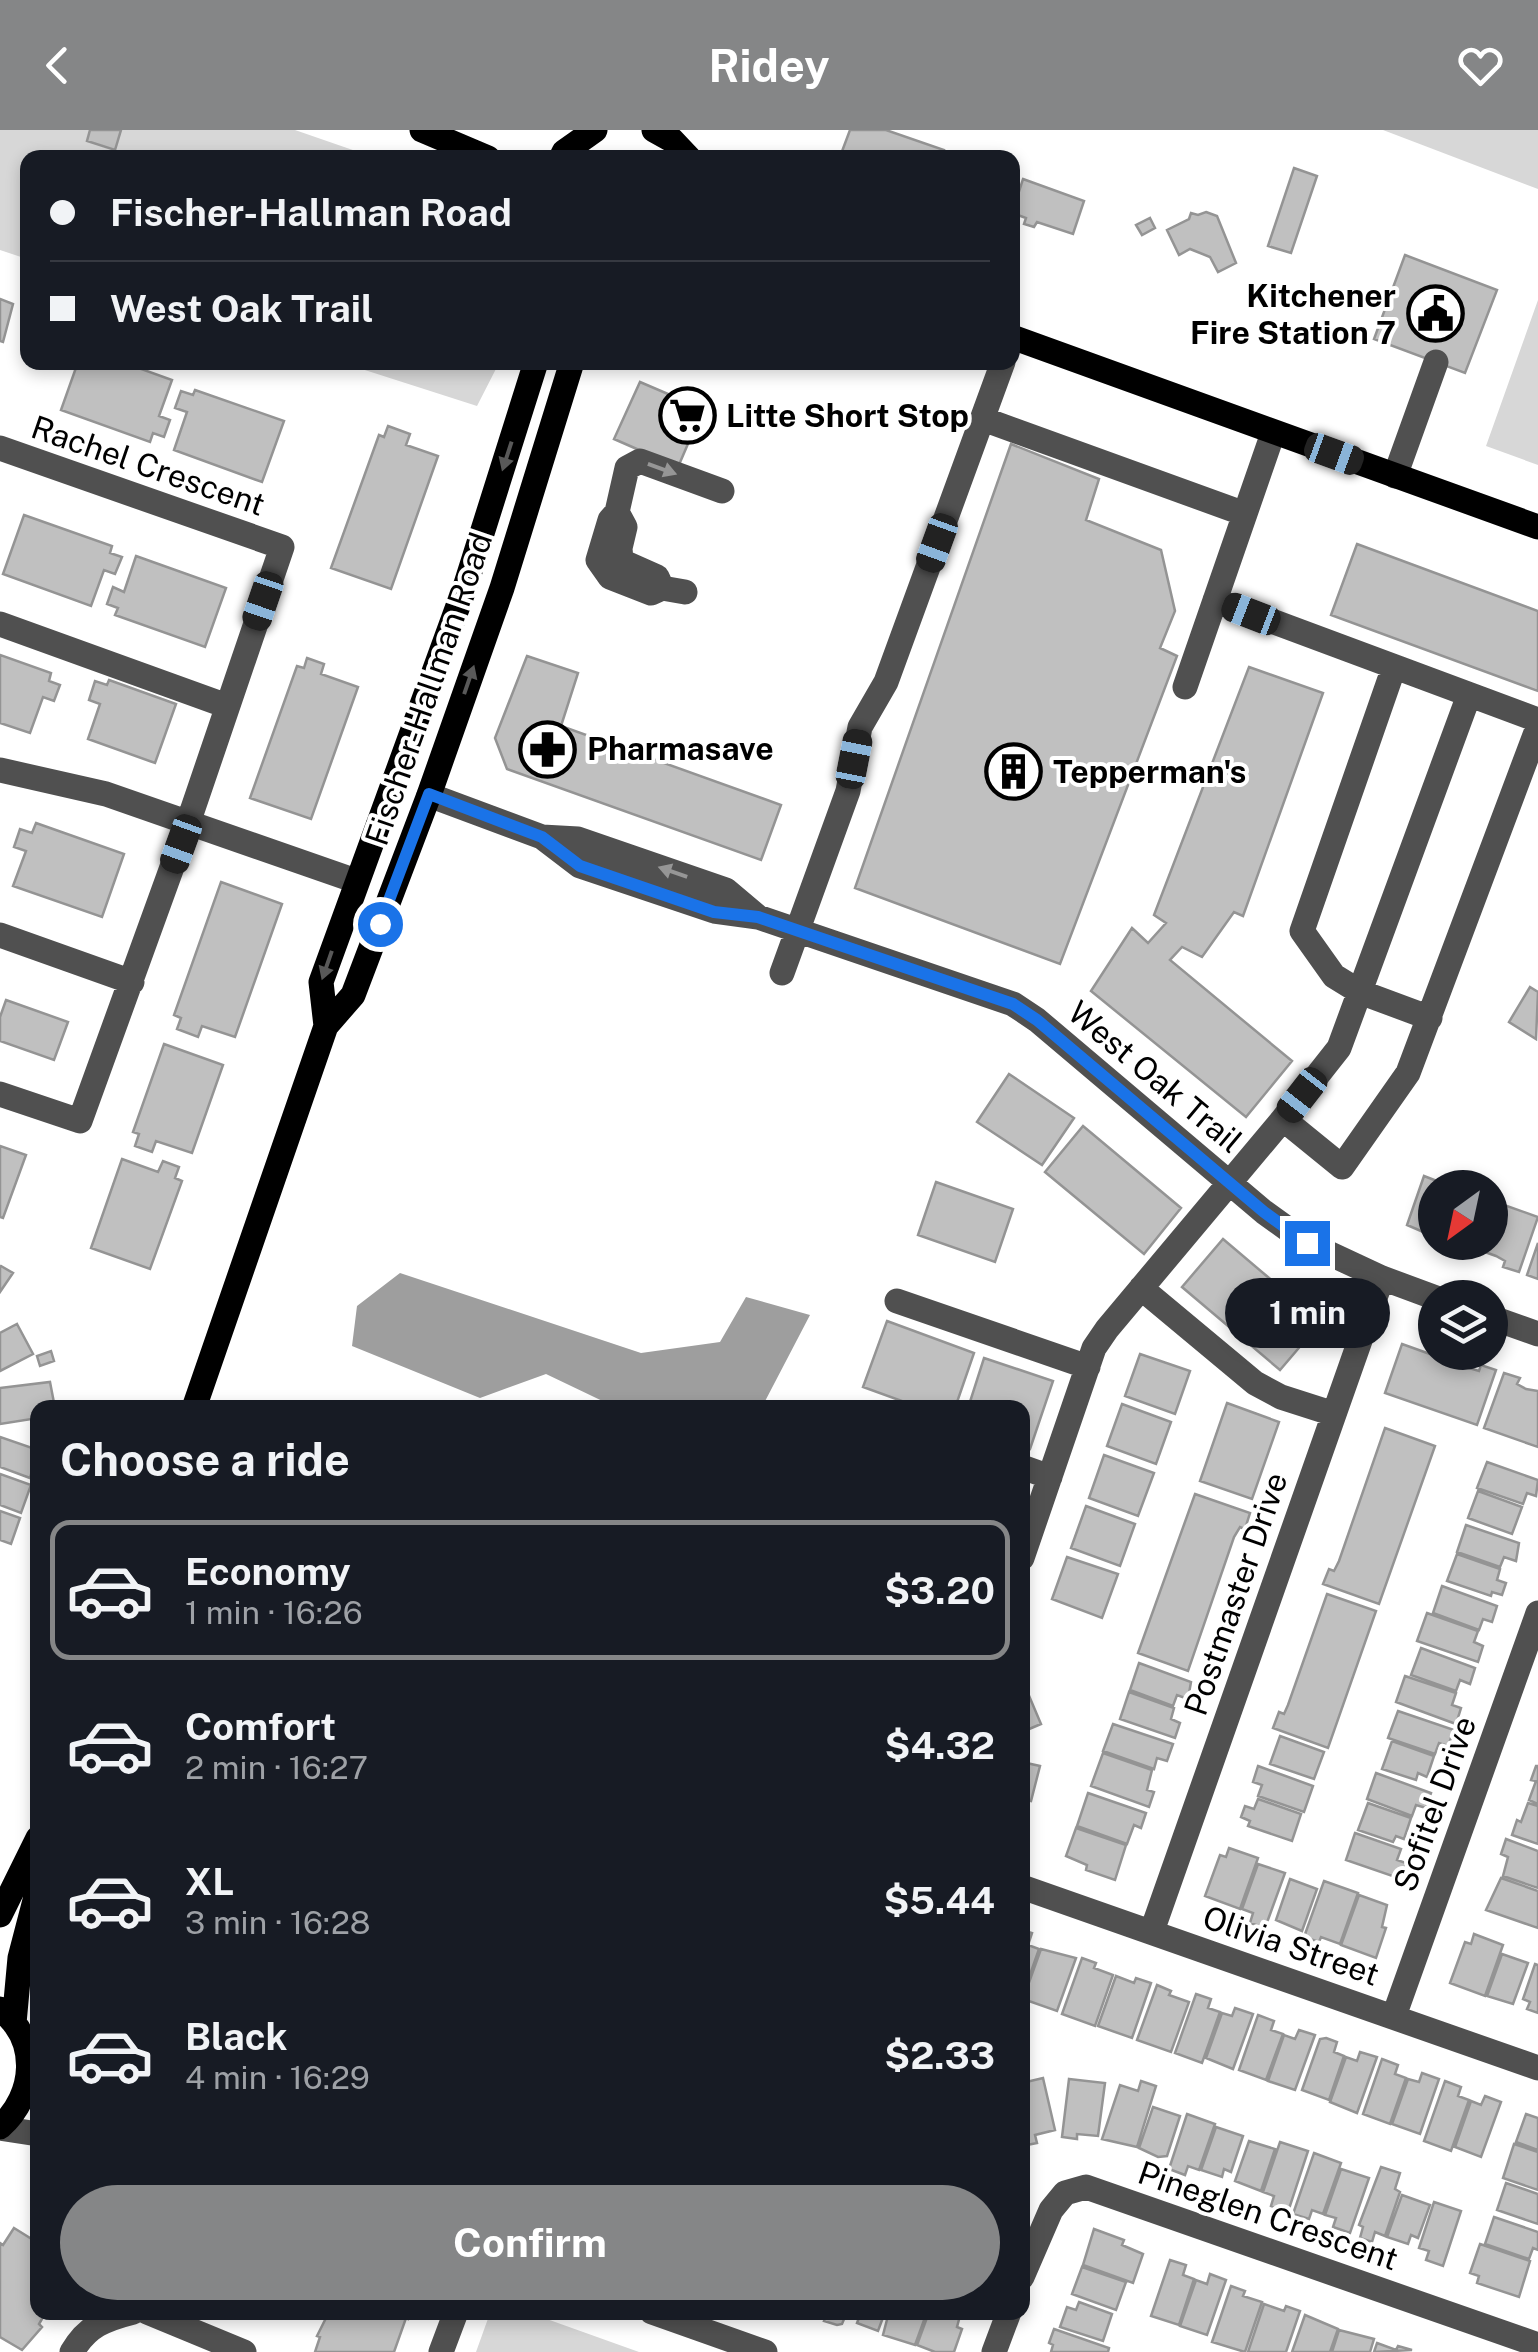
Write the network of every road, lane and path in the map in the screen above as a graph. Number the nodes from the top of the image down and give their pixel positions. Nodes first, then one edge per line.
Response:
1 (422, 130) edge
2 (654, 130) edge
3 (586, 131) edge
4 (469, 150) edge
5 (568, 150) edge
6 (681, 150) edge
7 (1020, 341) edge
8 (1436, 362) dead end
9 (533, 370) edge
10 (570, 370) edge
11 (1000, 370) edge
12 (983, 418) junction
13 (1274, 433) junction
14 (0, 448) edge
15 (1395, 476) junction
16 (722, 490) dead end
17 (1245, 514) junction
18 (1538, 527) edge
19 (674, 590) dead end
20 (1215, 600) junction
21 (0, 624) edge
22 (1394, 667) junction
23 (1185, 687) dead end
24 (1469, 695) junction
25 (227, 706) junction
26 (422, 710) junction
27 (1538, 724) edge
28 (0, 770) edge
29 (429, 794) junction
30 (188, 823) junction
31 (356, 881) junction
32 (797, 930) junction
33 (0, 935) edge
34 (782, 973) dead end
35 (132, 982) junction
36 (1360, 992) junction
37 (1430, 1018) junction
38 (326, 1026) junction
39 (0, 1094) edge
40 (1283, 1119) junction
41 (1230, 1182) junction
42 (1382, 1278) junction
43 (1141, 1288) junction
44 (1418, 1291) edge
45 (897, 1301) dead end
46 (1508, 1323) edge
47 (1538, 1334) edge
48 (1088, 1367) junction
49 (197, 1400) edge
50 (1334, 1414) junction
51 (1030, 1470) edge
52 (1050, 1477) junction
53 (1030, 1535) edge
54 (1538, 1613) edge
55 (30, 1854) edge
56 (1030, 1890) edge
57 (0, 1915) edge
58 (30, 1920) edge
59 (1152, 1931) junction
60 (1394, 2016) junction
61 (19, 2032) edge
62 (1538, 2068) edge
63 (0, 2127) edge
64 (30, 2133) edge
65 (1030, 2259) edge
66 (103, 2320) edge
67 (167, 2320) edge
68 (453, 2320) edge
69 (669, 2320) edge
70 (731, 2320) edge
71 (1006, 2320) edge
72 (722, 2345) edge
73 (1538, 2345) edge
74 (72, 2352) edge
75 (244, 2352) edge
76 (442, 2352) edge
77 (764, 2352) edge
78 (994, 2352) edge

1 - 4 main road
2 - 6 main road
3 - 5 main road
7 - 13 main road
8 - 15 street
9 -> 26 main road, Fischer-Hallman Road
29 -> 10 main road, Fischer-Hallman Road
11 - 12 street
12 - 17 street
12 - 32 street
13 - 15 main road
13 - 17 street
14 - 25 street, Rachel Crescent
15 - 18 main road
19 -> 16 street
17 - 20 street
20 - 22 street
20 - 23 street
21 - 25 street
22 - 24 street
22 - 36 street
24 - 27 street
24 - 36 street
25 - 30 street, Rachel Crescent
26 - 29 main road
26 - 31 main road, Fischer-Hallman Road
27 - 37 street
28 - 30 street
29 - 32 street, West Oak Trail
29 - 38 main road, Fischer-Hallman Road
30 - 31 street
30 - 35 street, Rachel Crescent
31 -> 38 main road, Fischer-Hallman Road
32 - 34 street
32 - 41 street, West Oak Trail
33 - 35 street
35 - 39 street, Rachel Crescent
36 - 37 street
36 - 40 street
37 - 40 street
38 - 49 main road, Fischer-Hallman Road
40 - 41 street
41 - 42 street, West Oak Trail
41 - 43 street
42 - 44 street, West Oak Trail
42 - 50 street, Postmaster Drive
43 - 48 street
43 - 50 street
45 - 48 street
46 - 47 street
48 - 52 street
50 - 59 street, Postmaster Drive
51 - 52 street
52 - 53 street
54 - 60 street, Sofitel Drive
55 - 57 main road
56 - 59 street, Olivia Street
58 - 61 main road
59 - 60 street, Olivia Street
60 - 62 street, Olivia Street
61 - 63 main road
63 - 64 street
65 - 73 street, Pineglen Crescent
66 - 74 street
67 - 75 street
68 - 76 street
69 - 72 street
70 - 72 street
71 - 78 street
72 - 77 street

